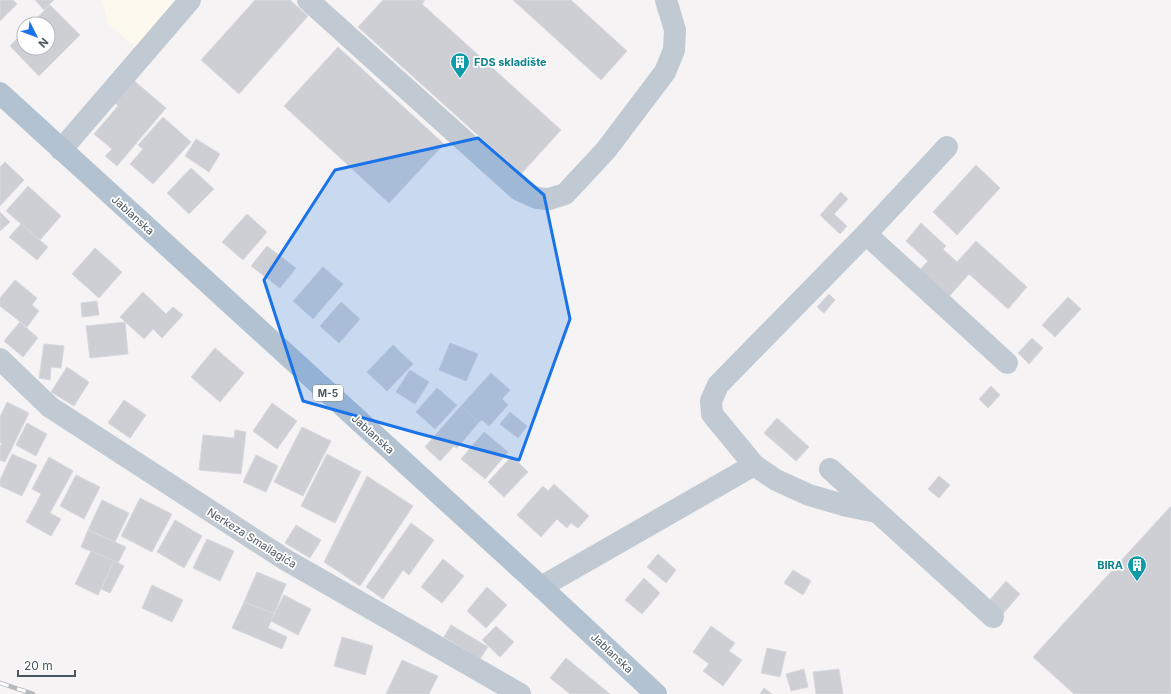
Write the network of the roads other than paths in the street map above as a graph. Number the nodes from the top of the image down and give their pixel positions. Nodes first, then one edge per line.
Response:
1 (190, 0) edge
2 (308, 0) edge
3 (666, 0) edge
4 (0, 94) edge
5 (947, 147) dead end
6 (61, 150) junction
7 (866, 234) junction
8 (0, 360) edge
9 (1007, 363) dead end
10 (754, 465) junction
11 (830, 469) dead end
12 (877, 512) junction
13 (540, 587) junction
14 (994, 617) dead end
15 (520, 694) edge
16 (656, 694) edge

1 - 6 street
2 - 3 street
4 - 6 main road, Jablanska / M-5
5 - 7 street
6 - 13 main road, Jablanska / M-5
7 - 9 street
7 - 10 street
8 - 15 street, Nerkeza Smailagića
10 - 12 street
10 - 13 street
11 - 12 street
12 - 14 street
13 - 16 main road, Jablanska / M-5

